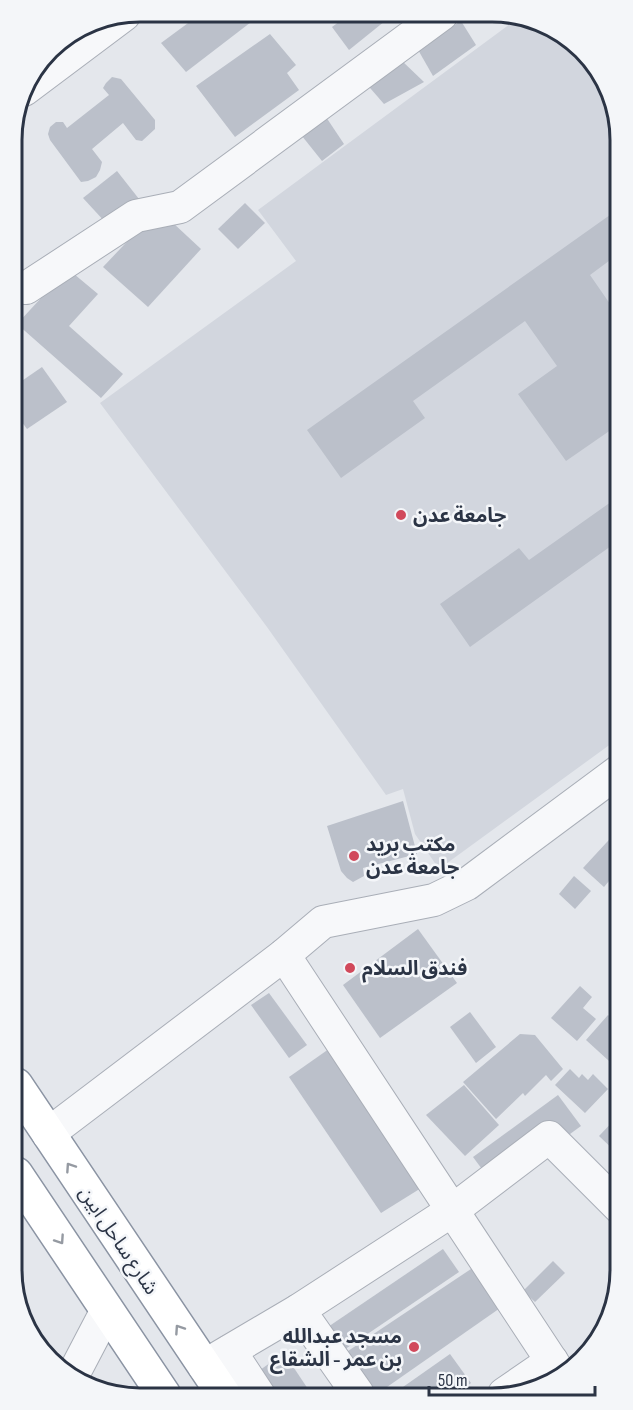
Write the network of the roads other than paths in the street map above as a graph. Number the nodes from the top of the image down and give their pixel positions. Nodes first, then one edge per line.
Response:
1 (431, 22) edge
2 (107, 28) edge
3 (41, 78) edge
4 (26, 288) dead end
5 (610, 778) edge
6 (284, 955) junction
7 (22, 1094) edge
8 (48, 1134) junction
9 (22, 1183) edge
10 (610, 1198) edge
11 (453, 1210) junction
12 (107, 1310) junction
13 (299, 1310) junction
14 (217, 1359) junction
15 (556, 1366) edge
16 (76, 1369) edge
17 (526, 1382) edge
18 (159, 1388) edge
19 (178, 1388) edge
20 (223, 1388) edge
21 (252, 1388) edge
22 (354, 1388) edge

1 - 4 street
2 - 3 street
5 - 6 street
6 - 8 street
6 - 11 street
7 - 8 highway, شارع ساحل ابين
14 -> 8 highway, شارع ساحل ابين
9 -> 12 highway
10 - 11 street
11 - 13 street
11 - 15 street
12 - 16 street
12 - 18 highway
13 - 14 street
13 - 22 street
14 - 19 highway
14 - 20 highway, شارع ساحل ابين
14 - 21 street
15 - 17 street

